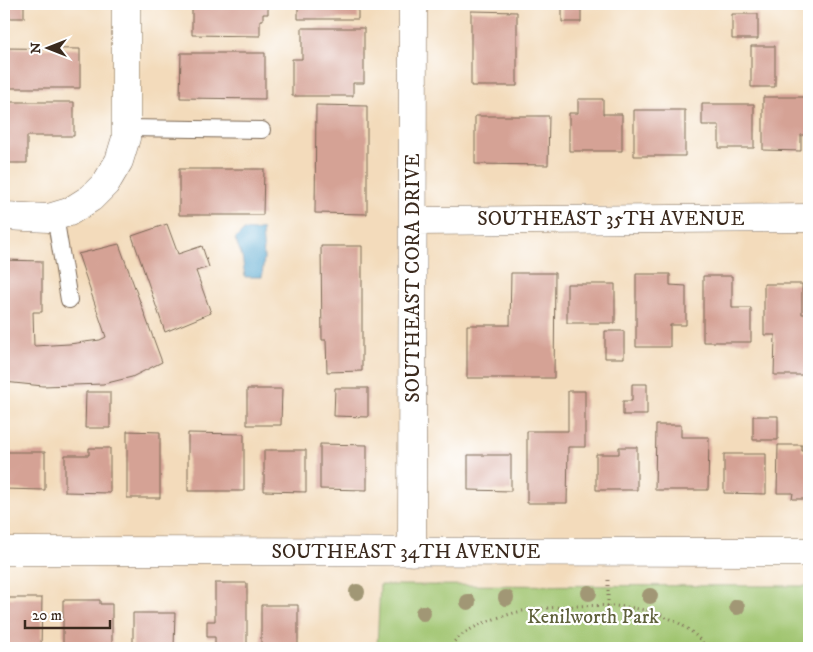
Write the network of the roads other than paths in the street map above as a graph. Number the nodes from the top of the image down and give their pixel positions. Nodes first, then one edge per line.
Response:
1 (126, 4) edge
2 (413, 4) edge
3 (126, 128) junction
4 (262, 130) dead end
5 (4, 216) edge
6 (55, 216) junction
7 (809, 218) edge
8 (413, 221) junction
9 (69, 300) dead end
10 (4, 551) edge
11 (412, 552) junction
12 (809, 552) edge

1 - 3 street
2 - 8 street, SOUTHEAST CORA DRIVE
3 - 4 lane
3 - 6 street
5 - 6 street
6 - 9 lane
7 - 8 street, SOUTHEAST 35TH AVENUE
8 - 11 street, SOUTHEAST CORA DRIVE
10 - 11 street, SOUTHEAST 34TH AVENUE
11 - 12 street, SOUTHEAST 34TH AVENUE

